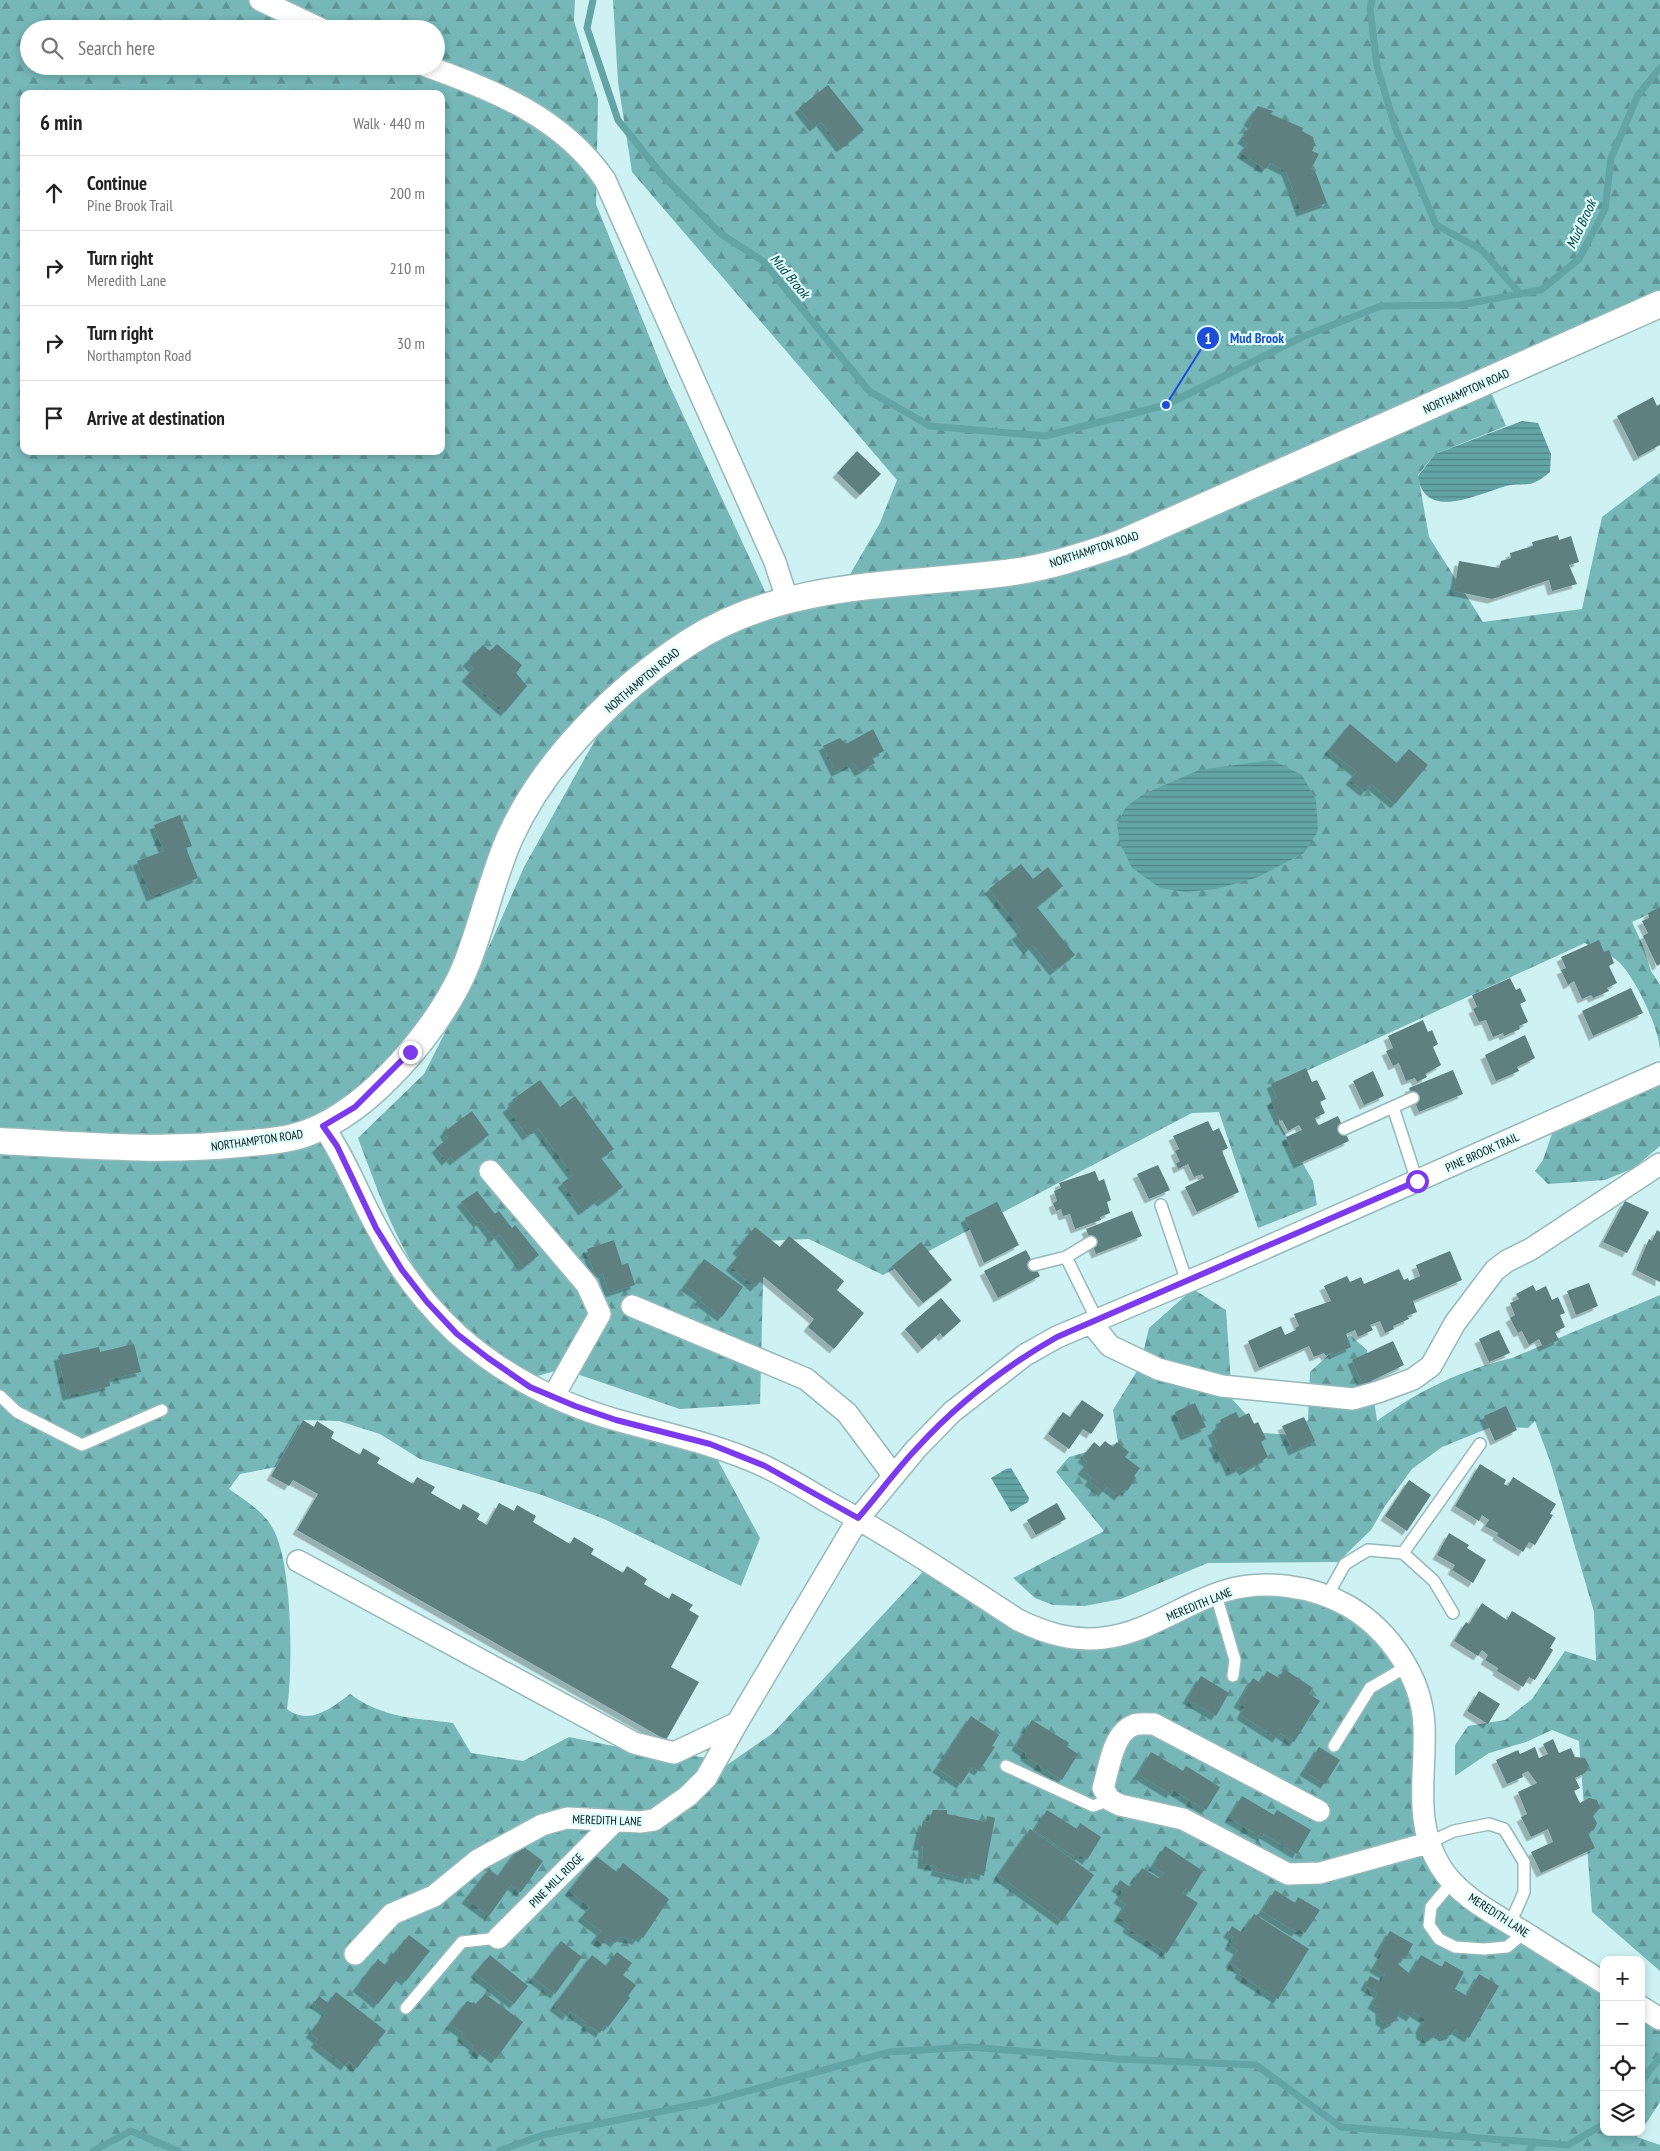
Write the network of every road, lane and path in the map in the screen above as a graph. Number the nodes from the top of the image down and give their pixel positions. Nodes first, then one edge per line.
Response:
1 (260, 0) edge
2 (302, 20) edge
3 (445, 73) edge
4 (1660, 304) edge
5 (787, 599) junction
6 (1660, 1073) edge
7 (1413, 1098) dead end
8 (1393, 1107) junction
9 (323, 1126) junction
10 (1344, 1129) dead end
11 (0, 1141) edge
12 (1660, 1164) edge
13 (490, 1171) dead end
14 (1417, 1181) junction
15 (1161, 1205) dead end
16 (1091, 1242) dead end
17 (1066, 1257) junction
18 (1034, 1265) dead end
19 (1187, 1282) junction
20 (632, 1306) dead end
21 (1094, 1322) junction
22 (0, 1396) edge
23 (553, 1397) junction
24 (162, 1410) dead end
25 (1480, 1444) dead end
26 (894, 1476) junction
27 (858, 1518) junction
28 (1403, 1553) junction
29 (298, 1561) dead end
30 (1216, 1595) junction
31 (1327, 1596) junction
32 (1453, 1613) dead end
33 (1406, 1667) junction
34 (1232, 1676) dead end
35 (737, 1723) junction
36 (1334, 1746) dead end
37 (1006, 1766) dead end
38 (1110, 1800) junction
39 (1319, 1811) dead end
40 (615, 1821) junction
41 (1428, 1843) junction
42 (1452, 1882) junction
43 (1518, 1928) junction
44 (498, 1938) joint
45 (355, 1954) dead end
46 (1600, 1980) edge
47 (406, 2008) dead end
48 (1645, 2010) edge
49 (1660, 2019) edge

1 - 2 street
3 - 5 street
4 - 5 street, NORTHAMPTON ROAD
5 - 9 street, NORTHAMPTON ROAD
6 - 14 street, PINE BROOK TRAIL
7 - 8 lane
8 - 10 lane
8 - 14 lane
9 - 11 street, NORTHAMPTON ROAD
9 - 23 street, MEREDITH LANE
12 - 21 street
13 - 23 street
14 - 19 street, PINE BROOK TRAIL
15 - 19 lane
16 - 17 lane
17 - 18 lane
17 - 21 lane
19 - 21 street, PINE BROOK TRAIL
20 - 26 street
21 - 26 street, PINE BROOK TRAIL
22 - 24 lane
23 - 27 street, MEREDITH LANE
25 - 28 lane
26 - 27 street, PINE BROOK TRAIL
27 - 30 street, MEREDITH LANE
27 - 35 street, MEREDITH LANE
28 - 31 lane
28 - 32 lane
29 - 35 street
30 - 31 street, MEREDITH LANE
30 - 34 lane
31 - 33 street, MEREDITH LANE
33 - 36 lane
33 - 41 street, MEREDITH LANE
35 - 40 street, MEREDITH LANE
37 - 38 lane
38 - 39 street
38 - 41 street
40 - 44 street, PINE MILL RIDGE
40 - 45 street, MEREDITH LANE
41 - 42 street, MEREDITH LANE
41 - 43 lane
42 - 43 street, MEREDITH LANE
42 - 43 lane
43 - 46 street, MEREDITH LANE
44 - 47 lane
48 - 49 street

